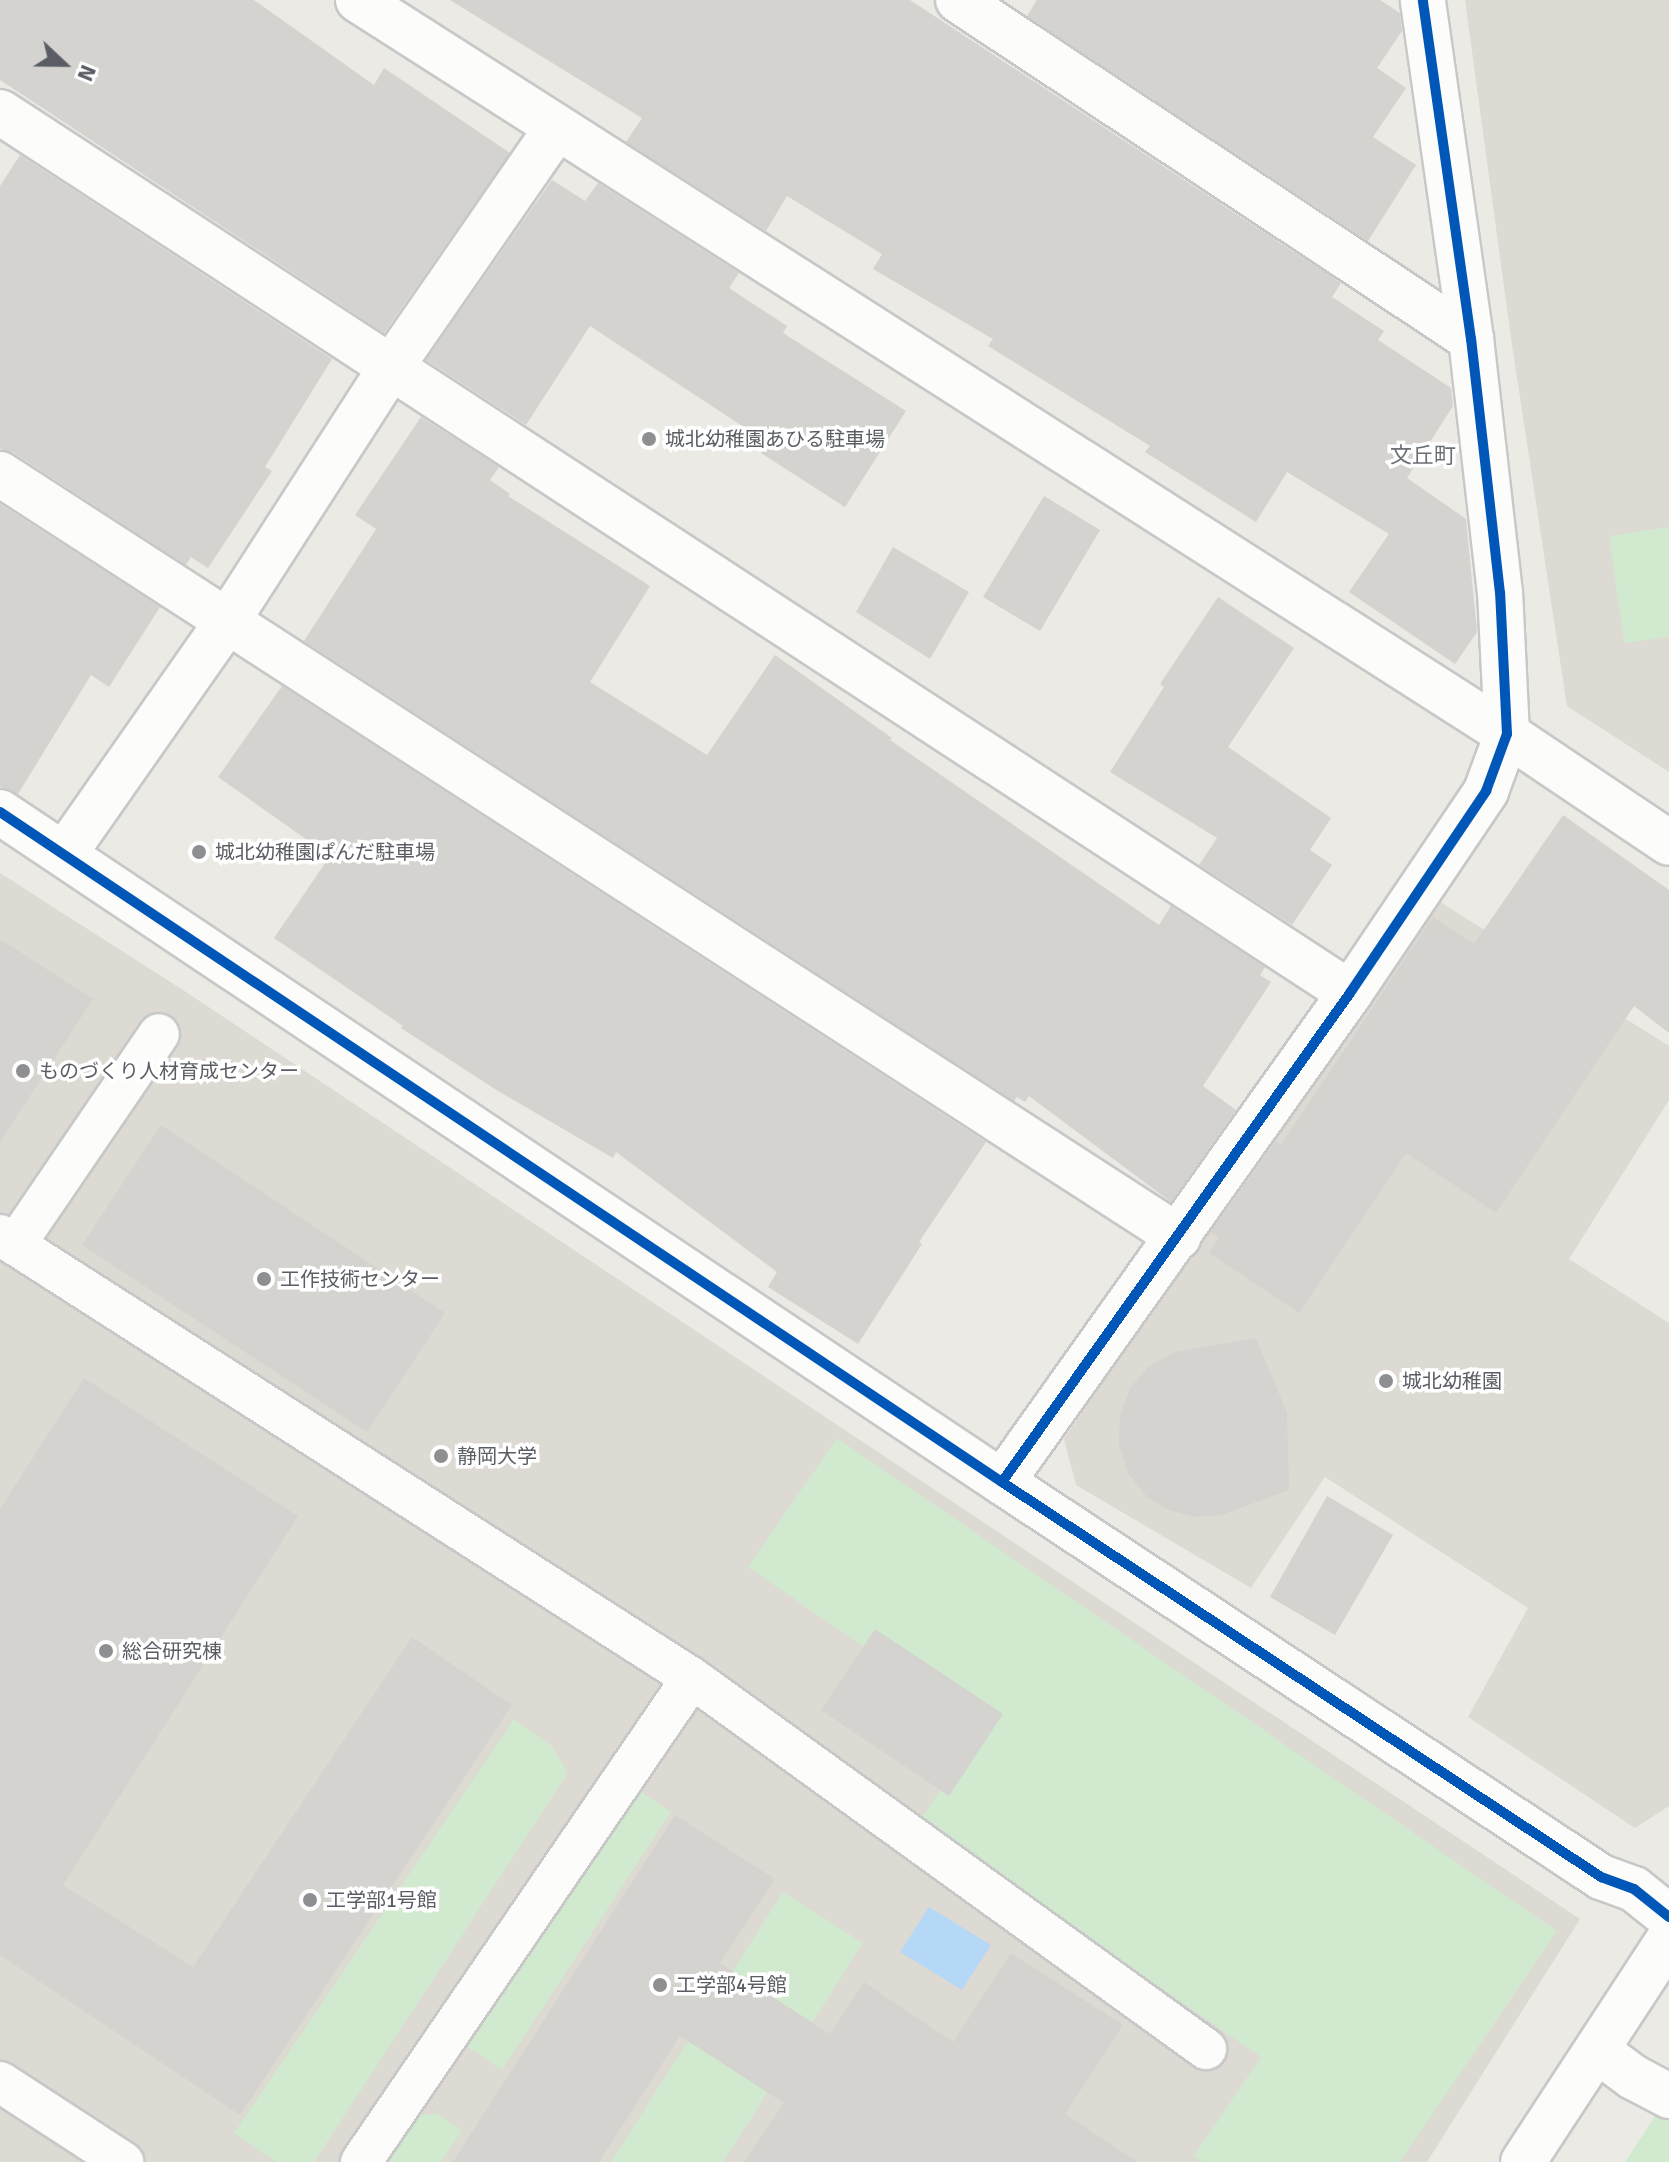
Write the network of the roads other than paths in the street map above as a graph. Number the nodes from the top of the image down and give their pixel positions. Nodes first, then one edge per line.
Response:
1 (358, 0) edge
2 (958, 0) edge
3 (1423, 0) edge
4 (0, 112) edge
5 (557, 128) junction
6 (1471, 339) junction
7 (392, 366) junction
8 (0, 474) edge
9 (228, 620) junction
10 (1507, 734) junction
11 (0, 812) edge
12 (1669, 843) edge
13 (65, 853) junction
14 (1350, 993) junction
15 (159, 1034) dead end
16 (1179, 1237) junction
17 (7, 1240) edge
18 (1002, 1482) junction
19 (692, 1678) junction
20 (1669, 1917) edge
21 (1669, 1939) edge
22 (1206, 2049) dead end
23 (1598, 2051) junction
24 (0, 2082) edge
25 (1669, 2096) edge
26 (123, 2162) edge
27 (361, 2162) edge
28 (1523, 2162) edge

1 - 5 street
2 - 6 street
3 - 6 street
4 - 7 street
5 - 7 street
5 - 10 street
6 - 10 street
7 - 9 street
7 - 14 street
8 - 9 street
9 - 13 street
9 - 16 street
10 - 12 street
10 - 14 street
11 - 13 street
13 - 18 street
14 - 16 street
15 - 17 lane
16 - 18 street
17 - 19 lane
18 - 20 street
19 - 22 lane
19 - 27 lane
21 - 23 street
23 - 25 street
23 - 28 street
24 - 26 lane

